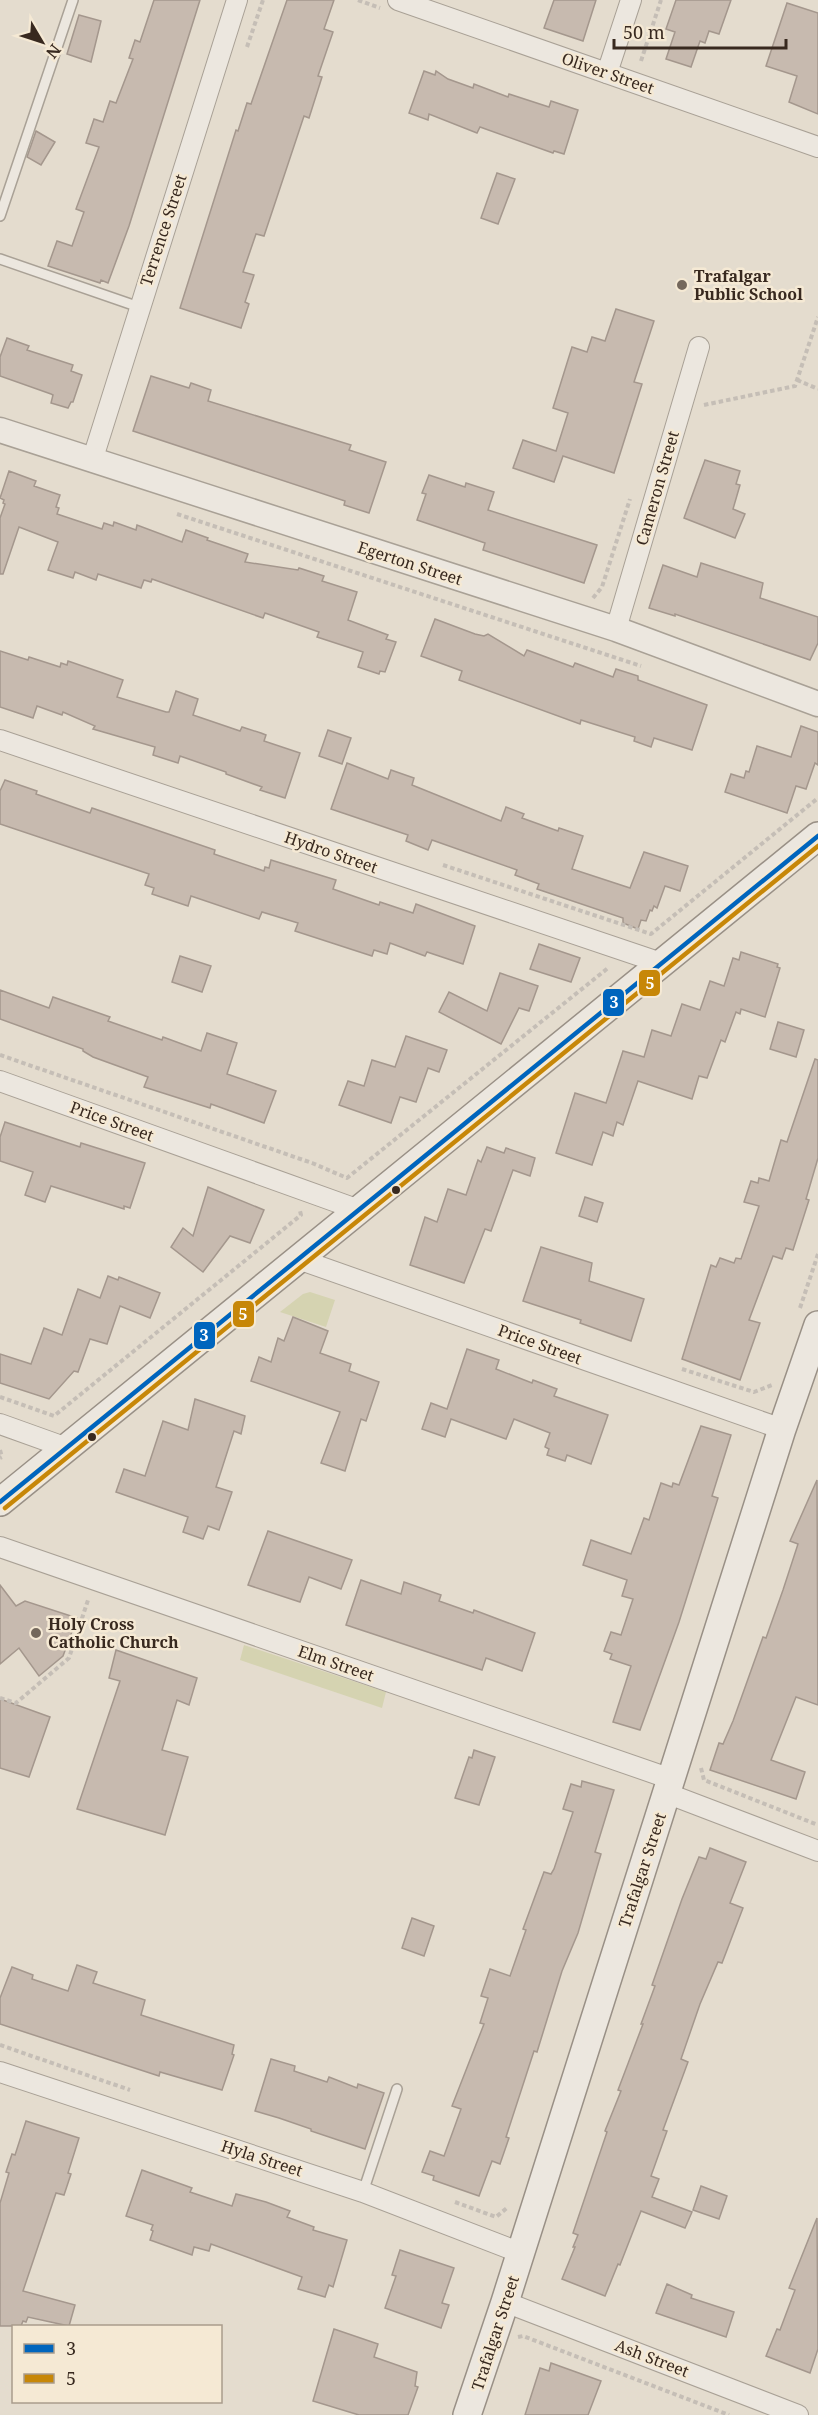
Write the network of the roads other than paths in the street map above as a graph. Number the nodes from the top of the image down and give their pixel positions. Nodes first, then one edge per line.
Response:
1 (73, 0) edge
2 (237, 0) edge
3 (398, 0) edge
4 (631, 0) edge
5 (607, 73) junction
6 (818, 147) edge
7 (0, 216) edge
8 (0, 259) edge
9 (139, 307) junction
10 (699, 347) dead end
11 (0, 430) edge
12 (92, 461) junction
13 (616, 629) junction
14 (818, 704) edge
15 (0, 740) edge
16 (818, 836) edge
17 (661, 963) junction
18 (0, 1081) edge
19 (359, 1210) junction
20 (298, 1259) junction
21 (808, 1320) edge
22 (0, 1424) edge
23 (782, 1429) junction
24 (67, 1448) junction
25 (0, 1502) edge
26 (0, 1547) edge
27 (669, 1786) junction
28 (818, 1851) edge
29 (0, 2072) edge
30 (397, 2089) dead end
31 (363, 2192) junction
32 (521, 2253) junction
33 (505, 2302) junction
34 (467, 2415) edge
35 (798, 2415) edge

1 - 7 lane
2 - 9 street, Terrence Street
3 - 5 street, Oliver Street
4 - 5 street
5 - 6 street, Oliver Street
8 - 9 lane
9 - 12 street, Terrence Street
10 - 13 street, Cameron Street
11 - 12 street, Egerton Street
12 - 13 street, Egerton Street
13 - 14 street, Egerton Street
15 - 17 street, Hydro Street
16 - 17 main road
17 - 19 main road
18 - 19 street, Price Street
19 - 20 main road
20 - 23 street, Price Street
20 - 24 main road
21 - 23 main road, Trafalgar Street
22 - 24 street
23 - 27 main road, Trafalgar Street
24 - 25 main road
26 - 27 street, Elm Street
27 - 28 street, Elm Street
27 - 32 main road, Trafalgar Street
29 - 31 street, Hyla Street
30 - 31 lane
31 - 32 street, Hyla Street
32 - 33 main road, Trafalgar Street
33 - 34 main road, Trafalgar Street
33 - 35 street, Ash Street

